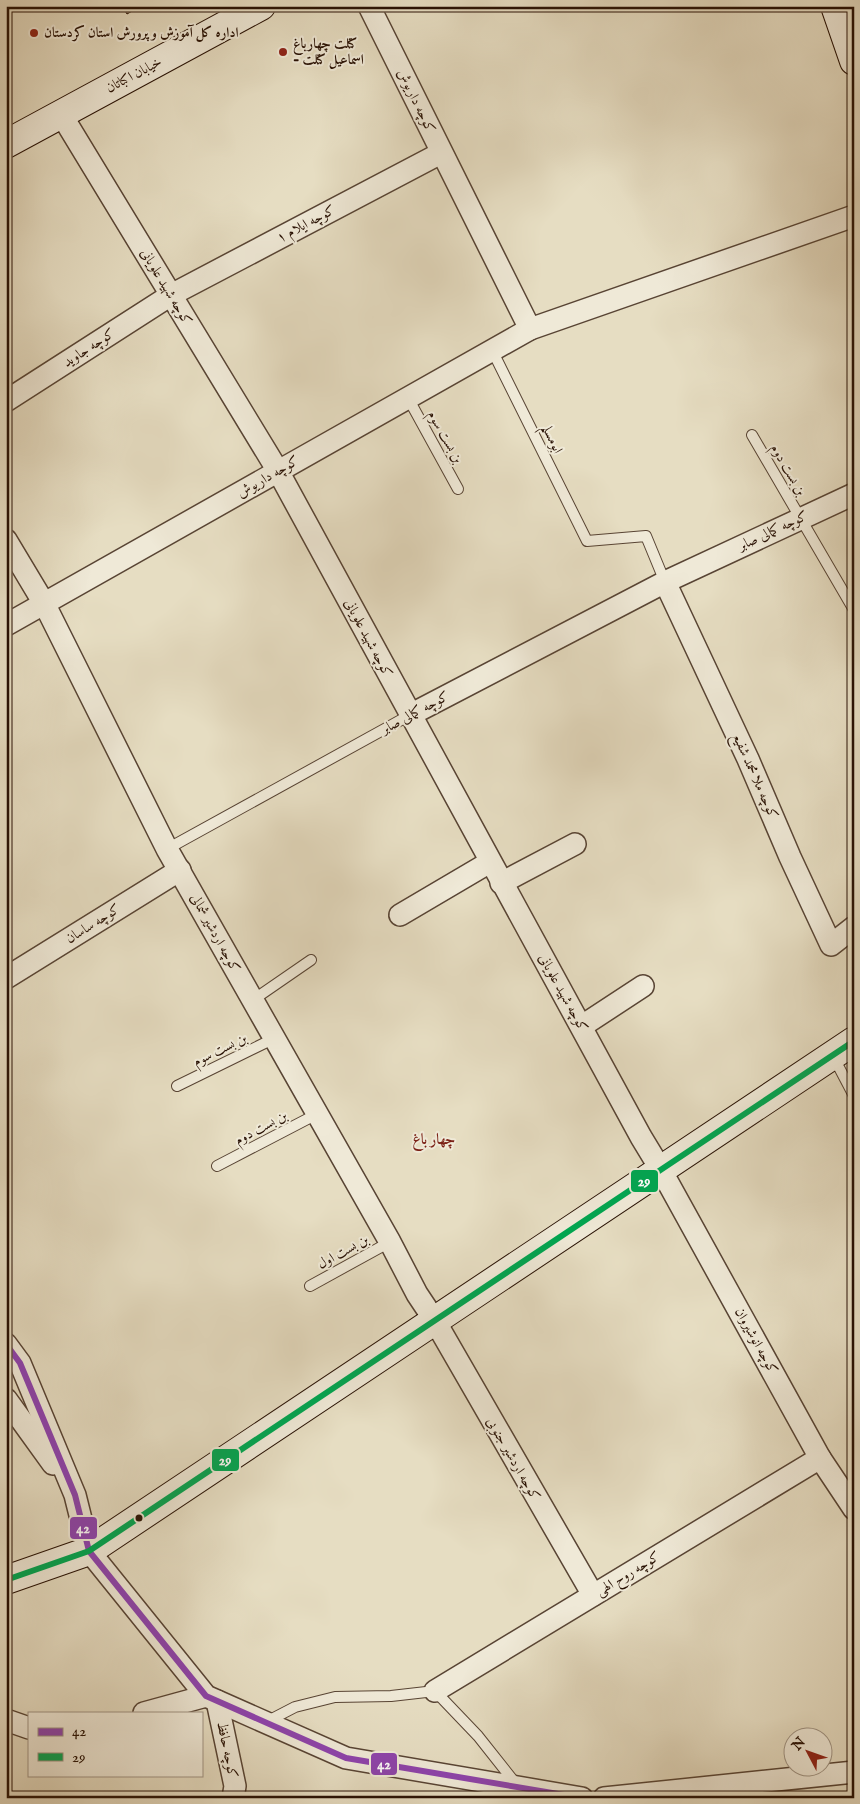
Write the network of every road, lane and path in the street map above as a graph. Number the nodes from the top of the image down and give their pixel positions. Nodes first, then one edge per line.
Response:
1 (262, 6) edge
2 (368, 6) edge
3 (835, 6) edge
4 (854, 61) edge
5 (61, 114) junction
6 (6, 144) edge
7 (441, 153) junction
8 (854, 216) edge
9 (171, 295) junction
10 (530, 329) junction
11 (492, 350) junction
12 (408, 398) junction
13 (6, 401) edge
14 (752, 435) dead end
15 (278, 471) junction
16 (458, 489) dead end
17 (854, 494) edge
18 (800, 518) junction
19 (6, 540) edge
20 (665, 582) junction
21 (45, 605) junction
22 (854, 610) edge
23 (6, 625) edge
24 (410, 715) junction
25 (575, 844) dead end
26 (168, 849) junction
27 (490, 862) junction
28 (180, 870) junction
29 (502, 883) junction
30 (400, 915) dead end
31 (854, 927) edge
32 (311, 960) dead end
33 (6, 978) edge
34 (643, 986) dead end
35 (253, 1000) junction
36 (582, 1026) junction
37 (275, 1038) junction
38 (843, 1048) edge
39 (177, 1086) dead end
40 (854, 1096) edge
41 (318, 1114) junction
42 (217, 1166) dead end
43 (662, 1170) junction
44 (390, 1242) junction
45 (310, 1286) dead end
46 (435, 1321) junction
47 (6, 1344) edge
48 (6, 1399) edge
49 (820, 1458) junction
50 (74, 1495) junction
51 (854, 1509) edge
52 (89, 1551) junction
53 (6, 1580) edge
54 (593, 1595) junction
55 (435, 1691) junction
56 (212, 1699) junction
57 (149, 1712) edge
58 (6, 1720) edge
59 (266, 1722) junction
60 (28, 1728) edge
61 (854, 1772) edge
62 (518, 1787) junction
63 (234, 1797) edge
64 (582, 1798) edge
65 (604, 1798) edge

1 - 5 main road, خیابان اکباتان
2 - 7 street, کوچه داریوش
3 - 4 main road
5 - 6 main road, خیابان اکباتان
5 - 9 street, کوچه شهید علویانی
7 - 9 street, کوچه ایلام ۱
7 - 10 street, کوچه داریوش
8 - 10 street, کوچه داریوش
9 - 13 street, کوچه جاوید
9 - 15 street, کوچه شهید علویانی
10 - 11 street, کوچه داریوش
11 - 12 street, کوچه داریوش
11 - 20 lane, ابومسلم
12 - 15 street, کوچه داریوش
12 - 16 lane, بن بست سوم
14 - 18 lane, بن بست دوم
15 - 21 street, کوچه داریوش
15 - 24 street, کوچه شهید علویانی
17 - 18 street, کوچه کمالی صابر
18 - 20 street, کوچه کمالی صابر
18 - 22 lane, بن بست دوم
19 - 21 street, کوچه اردشیر شمالی
20 - 24 street, کوچه کمالی صابر
20 - 31 street, کوچه ملا محمد شفیع
21 - 23 street, کوچه داریوش
21 - 26 street, کوچه اردشیر شمالی
24 - 26 lane, کوچه کمالی صابر
24 - 27 street, کوچه شهید علویانی
25 - 29 street
26 - 28 street, کوچه اردشیر شمالی
27 - 29 street, کوچه شهید علویانی
27 - 30 street
28 - 33 street, کوچه ساسان
28 - 35 street, کوچه اردشیر شمالی
29 - 36 street, کوچه شهید علویانی
32 - 35 lane
34 - 36 street
35 - 37 street, کوچه اردشیر شمالی
36 - 43 street, کوچه شهید علویانی
37 - 39 lane, بن بست سوم
37 - 41 street, کوچه اردشیر شمالی
38 - 40 lane
38 - 43 main road
41 - 42 lane, بن بست دوم
41 - 44 street, کوچه اردشیر شمالی
43 - 46 main road
43 - 49 street, کوچه انوشیروان
44 - 45 lane, بن بست اول
44 - 46 street, کوچه اردشیر شمالی
46 - 52 main road
46 - 54 street, کوچه اردشیر جنوبی
47 - 50 street
48 - 50 street
49 - 51 street, کوچه انوشیروان
49 - 54 street, کوچه روح الهی
50 - 52 street
52 - 53 main road
52 - 56 street
54 - 55 street, کوچه روح الهی
55 - 59 lane
55 - 62 lane
56 - 57 street
56 - 59 street
56 - 63 street, کوچه حافظ
58 - 60 street
59 - 62 street
61 - 65 street
62 - 64 street

